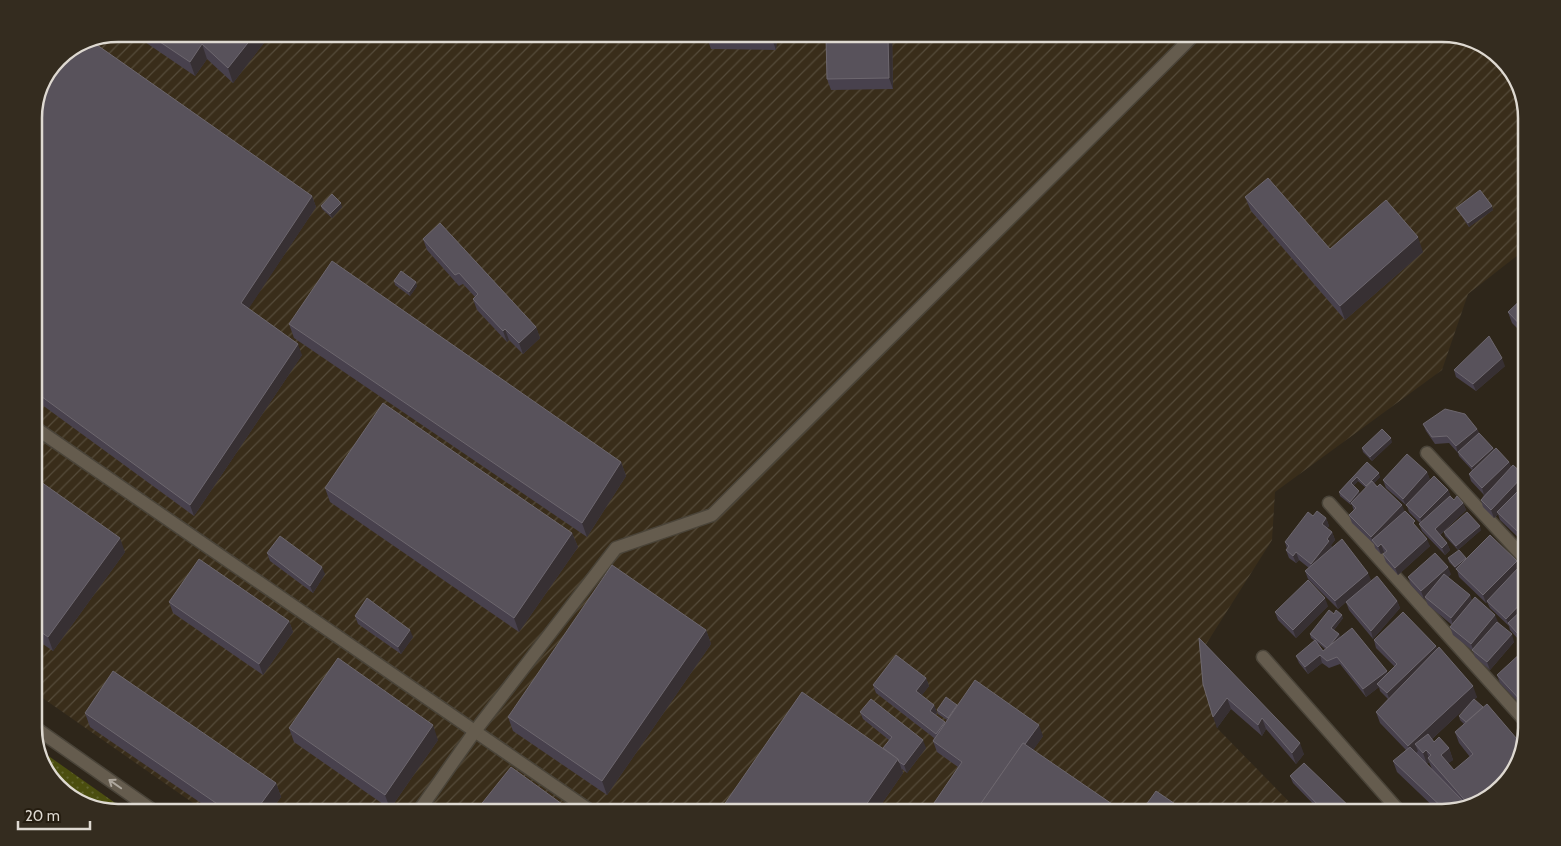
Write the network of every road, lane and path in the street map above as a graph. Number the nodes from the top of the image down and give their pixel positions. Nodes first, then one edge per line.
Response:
1 (1187, 42) edge
2 (43, 433) edge
3 (1428, 453) dead end
4 (1329, 503) dead end
5 (1519, 551) edge
6 (1263, 658) dead end
7 (1519, 713) edge
8 (475, 731) junction
9 (43, 733) edge
10 (143, 804) edge
11 (424, 804) edge
12 (580, 804) edge
13 (1393, 804) edge

1 - 8 street
2 - 8 street
3 - 5 street
4 - 7 street
6 - 13 street
8 - 11 street
8 - 12 street
10 -> 9 street

